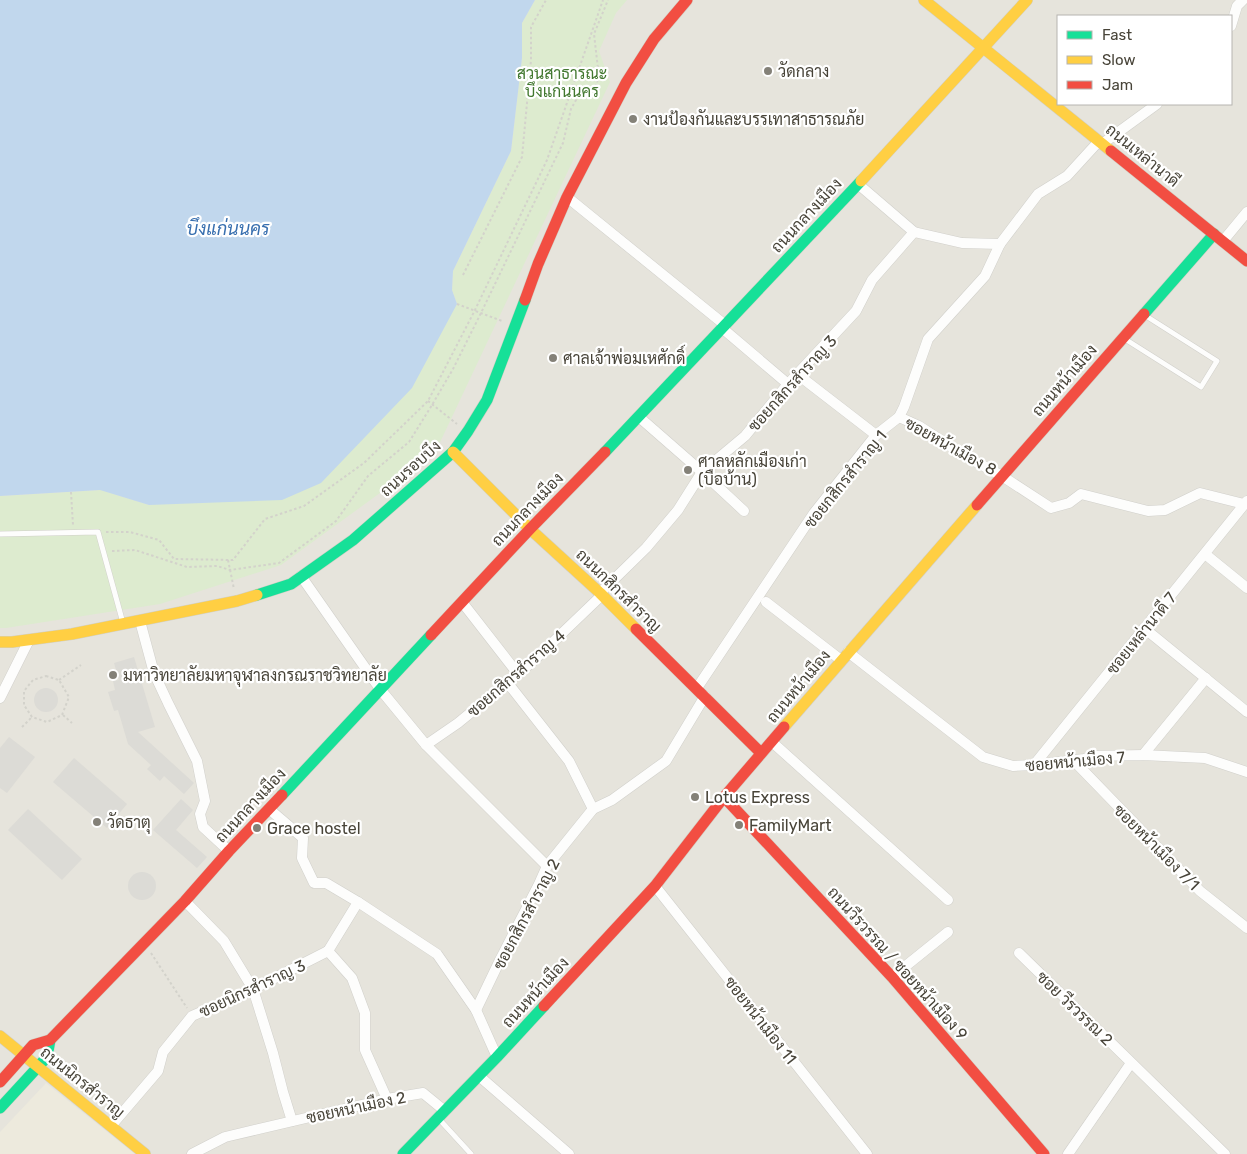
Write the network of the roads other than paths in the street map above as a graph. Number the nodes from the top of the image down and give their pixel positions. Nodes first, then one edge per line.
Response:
1 (687, 0) edge
2 (924, 0) edge
3 (1028, 0) edge
4 (1243, 0) edge
5 (1232, 23) edge
6 (983, 48) junction
7 (1156, 105) edge
8 (1100, 142) junction
9 (858, 184) junction
10 (567, 198) junction
11 (1247, 212) edge
12 (914, 232) junction
13 (1218, 237) junction
14 (1000, 244) junction
15 (1247, 261) edge
16 (1144, 314) junction
17 (724, 327) junction
18 (1123, 338) junction
19 (797, 374) junction
20 (788, 384) junction
21 (639, 417) junction
22 (899, 417) junction
23 (876, 435) junction
24 (453, 452) junction
25 (702, 472) junction
26 (1002, 476) junction
27 (1246, 503) edge
28 (744, 511) dead end
29 (530, 529) junction
30 (0, 534) edge
31 (1205, 554) junction
32 (301, 576) junction
33 (1247, 588) edge
34 (601, 594) junction
35 (462, 602) junction
36 (766, 602) dead end
37 (140, 621) junction
38 (124, 624) junction
39 (1144, 628) junction
40 (29, 640) junction
41 (0, 642) edge
42 (845, 656) junction
43 (518, 674) junction
44 (1206, 678) junction
45 (507, 682) junction
46 (380, 689) junction
47 (701, 692) junction
48 (0, 698) edge
49 (1247, 712) edge
50 (772, 742) junction
51 (426, 745) junction
52 (761, 753) junction
53 (1143, 755) junction
54 (1073, 760) junction
55 (1034, 765) junction
56 (1247, 772) edge
57 (724, 797) junction
58 (269, 809) junction
59 (593, 809) junction
60 (229, 851) junction
61 (548, 866) junction
62 (655, 886) junction
63 (948, 900) dead end
64 (185, 901) junction
65 (358, 902) junction
66 (1247, 928) edge
67 (948, 932) dead end
68 (328, 951) junction
69 (1019, 953) dead end
70 (892, 976) junction
71 (253, 989) junction
72 (476, 1010) junction
73 (0, 1036) edge
74 (50, 1040) junction
75 (24, 1056) junction
76 (497, 1057) junction
77 (1131, 1064) junction
78 (38, 1067) junction
79 (479, 1076) junction
80 (0, 1082) edge
81 (387, 1099) junction
82 (0, 1108) edge
83 (442, 1115) junction
84 (292, 1121) junction
85 (111, 1126) junction
86 (145, 1154) edge
87 (192, 1154) edge
88 (403, 1154) edge
89 (471, 1154) edge
90 (568, 1154) edge
91 (868, 1154) edge
92 (1044, 1154) edge
93 (1068, 1154) edge
94 (1225, 1154) edge

1 - 10 street, ถนนรอบบึง
2 - 6 street, ถนนเหล่านาดี
3 - 6 street, ถนนกลางเมือง
4 - 5 street
6 - 8 street, ถนนเหล่านาดี
6 - 9 street, ถนนกลางเมือง
7 - 8 street, ซอยกสิกรสำราญ 1
8 - 13 street, ถนนเหล่านาดี
8 - 14 street, ซอยกสิกรสำราญ 1
9 - 12 street
9 - 17 street, ถนนกลางเมือง
10 - 17 street
10 - 24 street, ถนนรอบบึง
11 - 13 street, ถนนหน้าเมือง
12 - 14 street
12 - 19 street, ซอยกสิกรสำราญ 3
13 - 15 street, ถนนเหล่านาดี
13 - 16 street, ถนนหน้าเมือง
14 - 22 street, ซอยกสิกรสำราญ 1
16 - 18 street, ถนนหน้าเมือง
16 - 18 lane
17 - 20 street
17 - 21 street, ถนนกลางเมือง
18 - 26 street, ถนนหน้าเมือง
19 - 20 street, ซอยกสิกรสำราญ 3
19 - 23 street
20 - 25 street, ซอยกสิกรสำราญ 3
21 - 25 street
21 - 29 street, ถนนกลางเมือง
22 - 23 street, ซอยกสิกรสำราญ 1
22 - 26 street, ซอยหน้าเมือง 8
23 - 47 street, ซอยกสิกรสำราญ 1
24 - 29 street, ถนนกสิกรสำราญ
24 - 32 street, ถนนรอบบึง
25 - 28 street
25 - 34 street, ซอยกสิกรสำราญ 3
26 - 27 street, ซอยหน้าเมือง 8
26 - 42 street, ถนนหน้าเมือง
27 - 31 street, ซอยเหล่านาดี 7
29 - 34 street, ถนนกสิกรสำราญ
29 - 35 street, ถนนกลางเมือง
30 - 38 lane
31 - 33 street
31 - 39 street, ซอยเหล่านาดี 7
32 - 37 street, ถนนรอบบึง
32 - 46 street
34 - 43 street, ซอยกสิกรสำราญ 4
34 - 47 street, ถนนกสิกรสำราญ
35 - 43 street
35 - 46 street, ถนนกลางเมือง
36 - 42 street, ซอยหน้าเมือง 7
37 - 38 street, ถนนรอบบึง
37 - 60 street
38 - 40 street, ถนนรอบบึง
39 - 44 street
39 - 55 street, ซอยเหล่านาดี 7
40 - 41 street, ถนนรอบบึง
40 - 48 street
42 - 50 street, ถนนหน้าเมือง
42 - 55 street, ซอยหน้าเมือง 7
43 - 45 street, ซอยกสิกรสำราญ 4
44 - 49 street
44 - 53 street
45 - 51 street, ซอยกสิกรสำราญ 4
45 - 59 street
46 - 51 street
46 - 58 street, ถนนกลางเมือง
47 - 52 street, ถนนกสิกรสำราญ
47 - 59 street, ซอยกสิกรสำราญ 2
50 - 52 street, ถนนหน้าเมือง
50 - 63 street
51 - 61 street
52 - 57 street, ถนนหน้าเมือง
53 - 54 street, ซอยหน้าเมือง 7
53 - 56 street, ซอยหน้าเมือง 7
54 - 55 street, ซอยหน้าเมือง 7
54 - 66 street, ซอยหน้าเมือง 7/1
57 - 62 street, ถนนหน้าเมือง
57 - 70 street, ถนนวีรวรรณ / ซอยหน้าเมือง 9
58 - 60 street, ถนนกลางเมือง
58 - 65 street
59 - 61 street, ซอยกสิกรสำราญ 2
60 - 64 street, ถนนกลางเมือง
61 - 72 street, ซอยกสิกรสำราญ 2
62 - 76 street, ถนนหน้าเมือง
62 - 91 street, ซอยหน้าเมือง 11
64 - 71 street
64 - 74 street, ถนนกลางเมือง
65 - 68 street
65 - 72 street
67 - 70 street
68 - 71 street, ซอยนิกรสำราญ 3
68 - 81 street
69 - 77 street, ซอย วีรวรรณ 2
70 - 92 street, ถนนวีรวรรณ / ซอยหน้าเมือง 9
71 - 84 street
71 - 85 street, ซอยนิกรสำราญ 3
72 - 76 street
73 - 75 street, ถนนนิกรสำราญ
74 - 75 street, ถนนกลางเมือง
74 - 78 street, ถนนกลางเมือง
75 - 78 street, ถนนนิกรสำราญ
75 - 80 street, ถนนกลางเมือง
76 - 79 street, ถนนหน้าเมือง
77 - 93 street
77 - 94 street, ซอย วีรวรรณ 2
78 - 82 street, ถนนกลางเมือง
78 - 85 street, ถนนนิกรสำราญ
79 - 83 street, ถนนหน้าเมือง
79 - 90 street
81 - 83 street, ซอยหน้าเมือง 2
81 - 84 street, ซอยหน้าเมือง 2
83 - 88 street, ถนนหน้าเมือง
83 - 89 lane
84 - 87 street, ซอยหน้าเมือง 2
85 - 86 street, ถนนนิกรสำราญ

